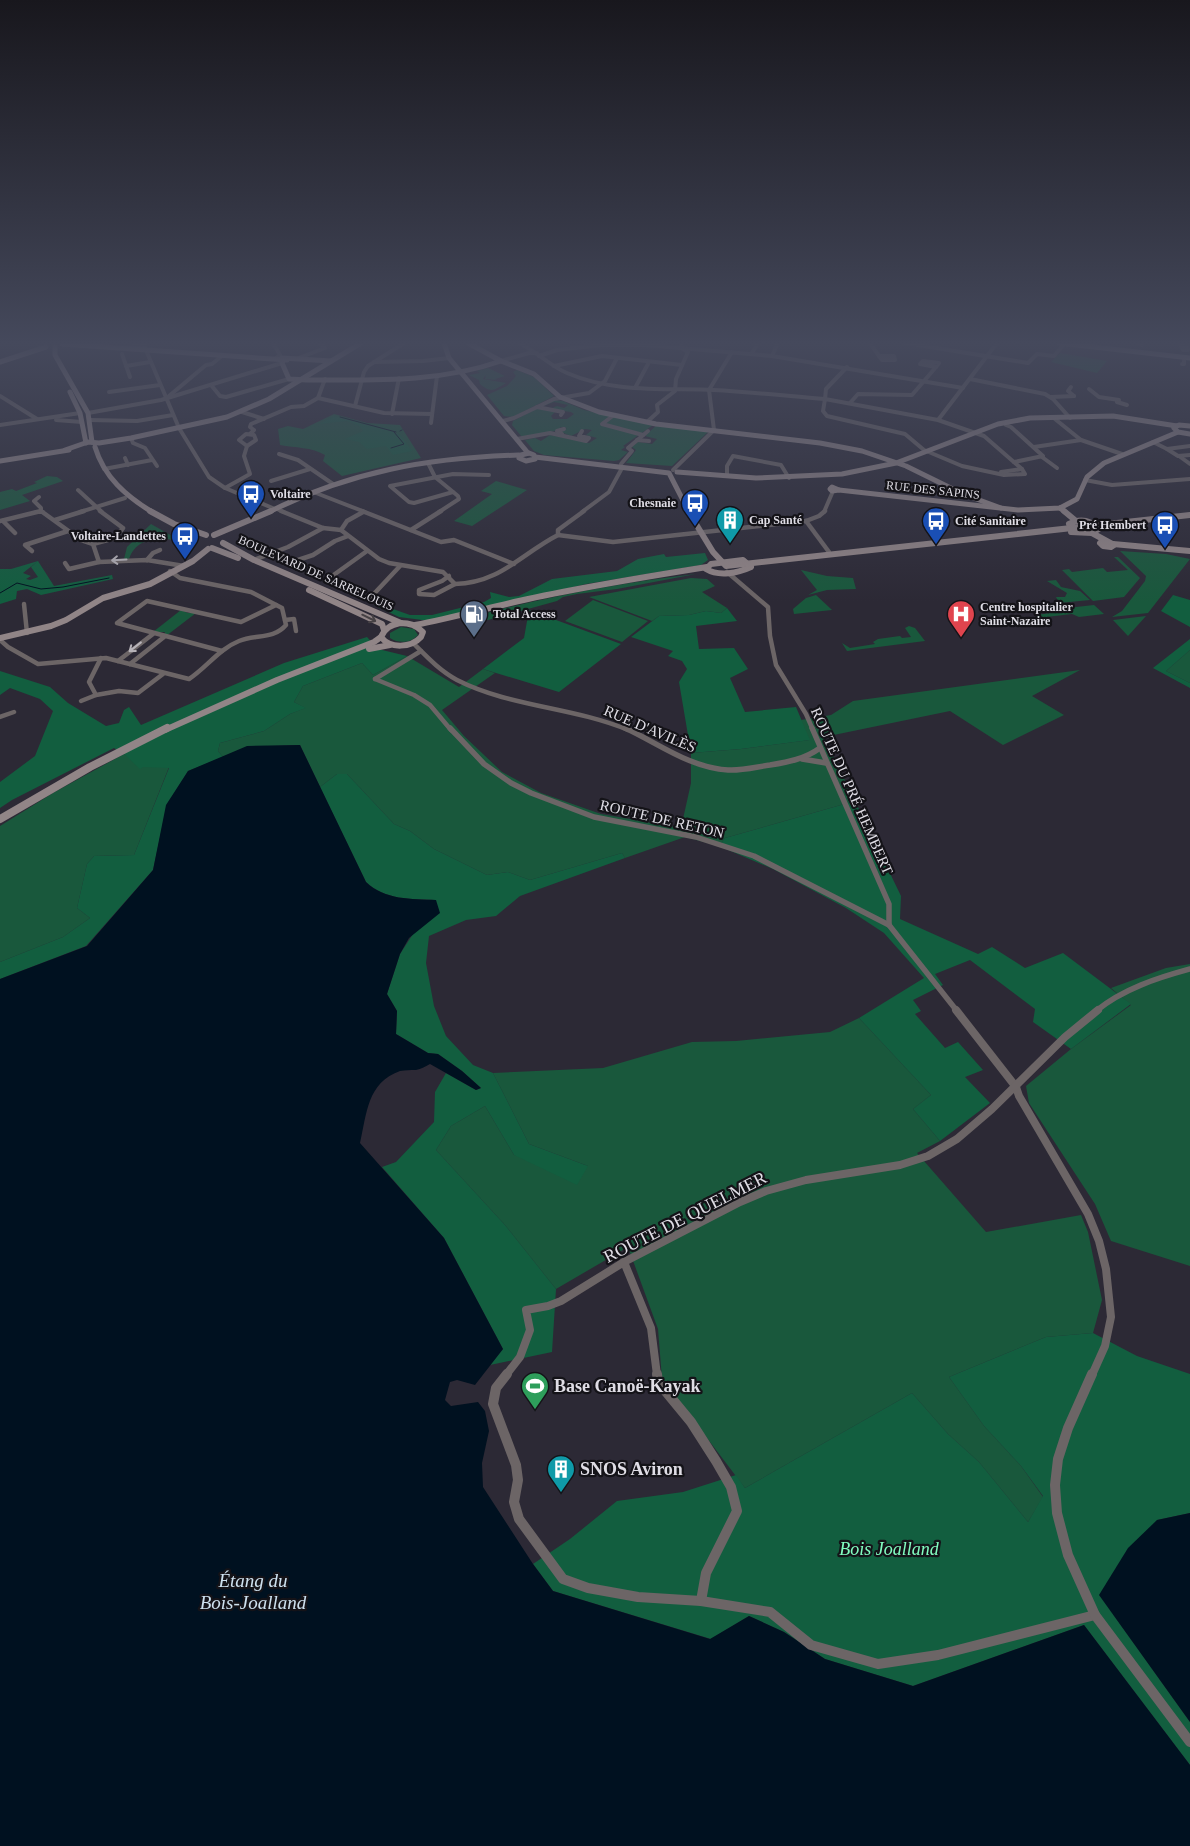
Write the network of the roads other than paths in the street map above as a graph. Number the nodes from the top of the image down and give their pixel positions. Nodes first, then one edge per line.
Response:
1 (84, 429) edge
2 (90, 429) edge
3 (173, 429) edge
4 (180, 429) edge
5 (253, 429) edge
6 (509, 429) edge
7 (564, 429) dead end
8 (621, 429) edge
9 (707, 429) edge
10 (885, 429) edge
11 (965, 429) edge
12 (992, 429) edge
13 (994, 429) edge
14 (1011, 429) edge
15 (1068, 429) edge
16 (1174, 429) edge
17 (714, 430) junction
18 (557, 431) junction
19 (582, 431) dead end
20 (648, 431) dead end
21 (250, 434) junction
22 (550, 434) junction
23 (979, 434) junction
24 (643, 435) junction
25 (131, 438) junction
26 (569, 438) junction
27 (517, 439) junction
28 (637, 440) junction
29 (1081, 440) junction
30 (649, 441) dead end
31 (1153, 442) junction
32 (89, 445) junction
33 (247, 446) junction
34 (1190, 446) edge
35 (1034, 447) junction
36 (1167, 449) junction
37 (64, 450) joint
38 (528, 453) junction
39 (930, 453) junction
40 (279, 454) dead end
41 (1122, 454) junction
42 (1190, 455) edge
43 (1178, 456) junction
44 (519, 457) junction
45 (535, 457) junction
46 (1042, 457) junction
47 (125, 458) dead end
48 (152, 460) junction
49 (0, 461) edge
50 (1014, 462) junction
51 (428, 463) junction
52 (898, 464) junction
53 (1190, 464) edge
54 (128, 465) junction
55 (157, 466) dead end
56 (622, 466) junction
57 (1057, 468) dead end
58 (104, 469) junction
59 (310, 469) junction
60 (671, 473) junction
61 (489, 474) dead end
62 (727, 476) junction
63 (435, 477) junction
64 (833, 477) junction
65 (789, 478) junction
66 (1190, 479) edge
67 (1085, 480) junction
68 (271, 481) dead end
69 (332, 484) junction
70 (224, 488) junction
71 (836, 489) junction
72 (78, 490) dead end
73 (453, 492) junction
74 (316, 493) junction
75 (963, 494) junction
76 (39, 497) dead end
77 (125, 498) junction
78 (961, 502) junction
79 (987, 504) junction
80 (96, 507) junction
81 (1060, 508) junction
82 (277, 509) junction
83 (41, 511) junction
84 (364, 512) junction
85 (1190, 515) edge
86 (55, 520) junction
87 (1, 521) edge
88 (806, 521) junction
89 (1076, 521) junction
90 (1089, 522) junction
91 (1098, 527) junction
92 (323, 528) junction
93 (1072, 528) junction
94 (341, 530) junction
95 (411, 530) junction
96 (68, 531) junction
97 (702, 532) junction
98 (15, 533) dead end
99 (1092, 534) junction
100 (206, 535) junction
101 (214, 535) junction
102 (558, 535) junction
103 (348, 536) junction
104 (223, 541) junction
105 (93, 544) junction
106 (195, 544) junction
107 (1113, 544) joint
108 (210, 548) junction
109 (160, 550) dead end
110 (32, 551) dead end
111 (367, 551) junction
112 (1190, 551) edge
113 (829, 552) junction
114 (147, 560) junction
115 (254, 560) junction
116 (729, 561) junction
117 (99, 562) junction
118 (289, 562) dead end
119 (718, 562) junction
120 (65, 563) dead end
121 (514, 564) junction
122 (749, 564) junction
123 (182, 566) junction
124 (400, 566) junction
125 (709, 569) junction
126 (172, 572) junction
127 (727, 572) junction
128 (448, 576) junction
129 (328, 579) dead end
130 (456, 584) junction
131 (371, 598) dead end
132 (24, 604) dead end
133 (276, 605) junction
134 (464, 616) junction
135 (284, 620) junction
136 (401, 623) junction
137 (415, 625) junction
138 (27, 631) junction
139 (296, 631) dead end
140 (423, 632) junction
141 (382, 633) junction
142 (153, 634) junction
143 (164, 637) junction
144 (0, 638) edge
145 (413, 643) junction
146 (390, 644) junction
147 (222, 651) junction
148 (421, 652) junction
149 (101, 658) junction
150 (118, 661) junction
151 (130, 664) junction
152 (301, 669) junction
153 (163, 674) junction
154 (96, 695) junction
155 (81, 702) dead end
156 (14, 712) dead end
157 (0, 716) edge
158 (820, 748) junction
159 (801, 759) junction
160 (826, 763) junction
161 (0, 819) edge
162 (889, 925) junction
163 (1190, 969) edge
164 (1016, 1087) junction
165 (624, 1262) junction
166 (702, 1601) junction
167 (1095, 1615) junction
168 (1190, 1742) edge

1 - 32 street
2 - 32 street
3 - 25 street
4 - 70 street
5 - 21 street
6 - 27 street
7 - 18 street
8 - 24 street
9 - 17 street
10 - 39 street
11 - 23 street
12 - 23 street
13 - 23 street
14 - 35 street
15 - 29 street
16 - 31 street
17 - 52 street
17 - 60 street
18 - 22 street
18 - 26 street
19 - 26 street
20 - 24 street
21 - 33 street
21 - 33 street
22 - 26 street
22 - 27 street
23 - 39 street
23 - 39 street
23 - 50 street
24 - 28 street
25 - 32 street
25 - 48 street
27 - 38 street
28 - 30 street
28 - 56 street
29 - 35 street
29 - 41 street
31 - 36 street
31 - 41 street
32 - 37 street
32 - 58 street
32 - 77 street
33 - 70 street
34 - 36 street
35 - 46 street
36 - 43 street
37 - 49 street
38 - 44 street
38 - 45 street
39 - 50 street
39 - 52 street
40 - 59 street
41 - 67 street
42 - 43 street
43 - 53 street
44 - 45 street
44 - 51 street
44 - 69 street
45 - 56 street
45 - 60 street
46 - 50 street
46 - 57 street
47 - 54 street
48 - 54 street
48 - 55 street
51 - 63 street
51 - 74 street
52 - 64 street
52 - 75 street
54 - 58 street
56 - 60 street
56 - 102 street
58 - 100 street
59 - 68 street
59 - 69 street
60 - 62 street
60 - 64 street
60 - 97 street
61 - 63 street
62 - 65 street
62 - 65 street
63 - 73 street
63 - 73 street
64 - 65 street
64 - 71 street
66 - 67 street
67 - 81 street
69 - 82 street
70 - 82 street
71 - 78 street, RUE DES SAPINS
71 - 88 street
72 - 80 street
73 - 95 street
74 - 82 street
74 - 84 street
75 - 78 street
75 - 79 street
76 - 83 street
77 - 80 street
77 - 106 street
78 - 79 street, RUE DES SAPINS
79 - 81 street, RUE DES SAPINS
80 - 86 street
80 - 105 street
81 - 89 street
82 - 92 street
82 - 101 street
82 - 104 street
83 - 86 street
83 - 87 street
84 - 94 street
84 - 95 street
85 - 90 street
85 - 91 street
86 - 96 street
87 - 98 street
88 - 97 street
88 - 113 street
89 - 90 street
89 - 93 street
90 - 91 street
91 - 93 street
91 - 99 street
92 - 94 street
92 - 115 street
93 - 99 street
93 - 113 street
93 - 122 street
94 - 103 street
95 - 121 street
96 - 105 street
96 - 110 street
97 - 102 street
97 - 116 street
97 - 119 street
99 - 107 street
100 - 101 street
100 - 106 street
101 - 104 street, BOULEVARD DE SARRELOUIS
102 - 121 street
103 - 111 street
103 - 118 street
104 - 108 street
104 - 115 street, BOULEVARD DE SARRELOUIS
105 - 117 street
106 - 108 street, BOULEVARD DE SARRELOUIS
106 - 123 street
107 - 112 street
108 - 123 street
108 -> 141 street, BOULEVARD DE SARRELOUIS
109 - 114 street
111 - 124 street
111 - 129 street
113 - 122 street
114 -> 117 street
114 - 123 street
115 - 136 street, BOULEVARD DE SARRELOUIS
116 - 119 street
116 - 122 street
117 - 120 street
119 - 122 street
119 - 125 street
121 - 130 street
122 - 127 street
123 - 126 street
124 - 128 street
124 - 131 street
125 - 127 street
125 - 134 street
126 - 133 street
126 - 138 street
127 - 158 street, ROUTE DU PRÉ HEMBERT
128 - 130 street
128 - 130 street
132 - 138 street
133 - 135 street
133 - 142 street
134 - 137 street
134 - 140 street
135 - 139 street
135 - 147 street
136 - 137 street, BOULEVARD DE SARRELOUIS
136 - 141 street
137 - 140 street
138 - 144 street
140 - 145 street
141 - 146 street, BOULEVARD DE SARRELOUIS
141 - 152 street
142 - 143 street
142 -> 150 street
143 - 147 street
143 - 151 street
144 - 149 street
145 - 146 street
145 - 148 street
146 - 152 street
147 - 153 street
148 - 159 street, RUE D'AVILÈS
148 - 162 street, ROUTE DE RETON
149 - 150 street
149 - 154 street
150 - 151 street
151 - 153 street
152 - 161 street
153 - 154 street
154 - 155 street
156 - 157 street
158 - 159 street, RUE D'AVILÈS
158 - 160 street, ROUTE DU PRÉ HEMBERT
159 - 160 street
160 - 162 street, ROUTE DU PRÉ HEMBERT
162 - 164 street, ROUTE DE RETON
163 - 164 street, ROUTE DE QUELMER
164 - 165 street, ROUTE DE QUELMER
164 - 167 street, ROUTE DE RETON
165 - 166 street
165 - 166 street, ROUTE DE QUELMER
166 - 167 street
167 - 168 street, ROUTE DE RETON

